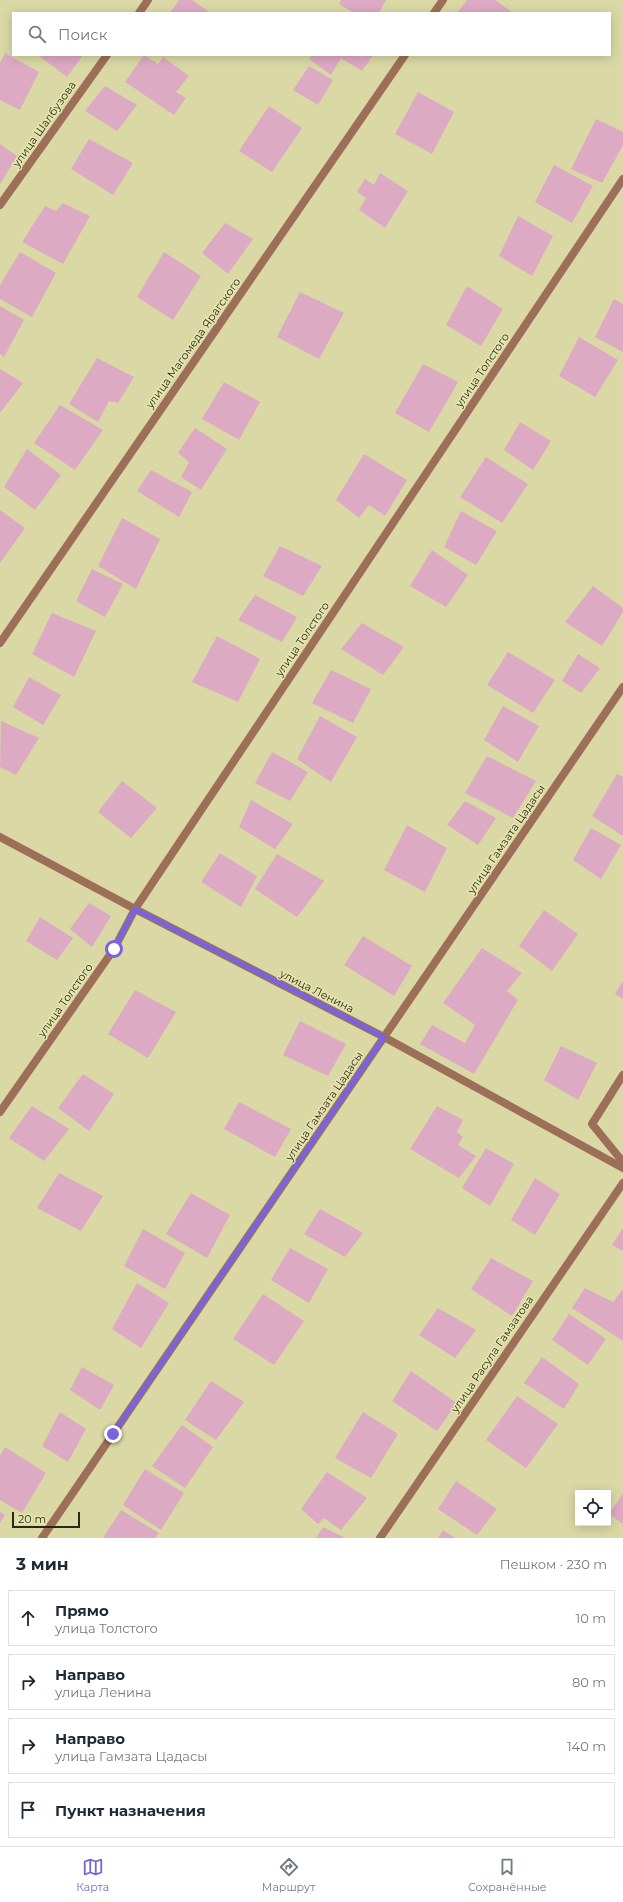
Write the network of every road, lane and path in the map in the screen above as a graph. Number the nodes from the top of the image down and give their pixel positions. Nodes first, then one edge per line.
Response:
1 (148, 0) edge
2 (443, 0) edge
3 (140, 12) edge
4 (435, 12) edge
5 (106, 56) edge
6 (404, 56) edge
7 (623, 180) edge
8 (0, 205) edge
9 (0, 643) edge
10 (623, 687) edge
11 (0, 837) edge
12 (135, 909) junction
13 (384, 1037) junction
14 (623, 1075) edge
15 (0, 1112) edge
16 (623, 1162) edge
17 (623, 1168) edge
18 (623, 1183) edge
19 (42, 1538) edge
20 (380, 1538) edge

1 - 3 street
2 - 4 street
5 - 8 street, улица Шалбузова
6 - 9 street, улица Магомеда Ярагского
7 - 12 street, улица Толстого
10 - 13 street, улица Гамзата Цадасы
11 - 12 street, улица Ленина
12 - 13 street, улица Ленина
12 - 15 street, улица Толстого
13 - 17 street, улица Ленина
13 - 19 street, улица Гамзата Цадасы
14 - 16 street
18 - 20 street, улица Расула Гамзатова

